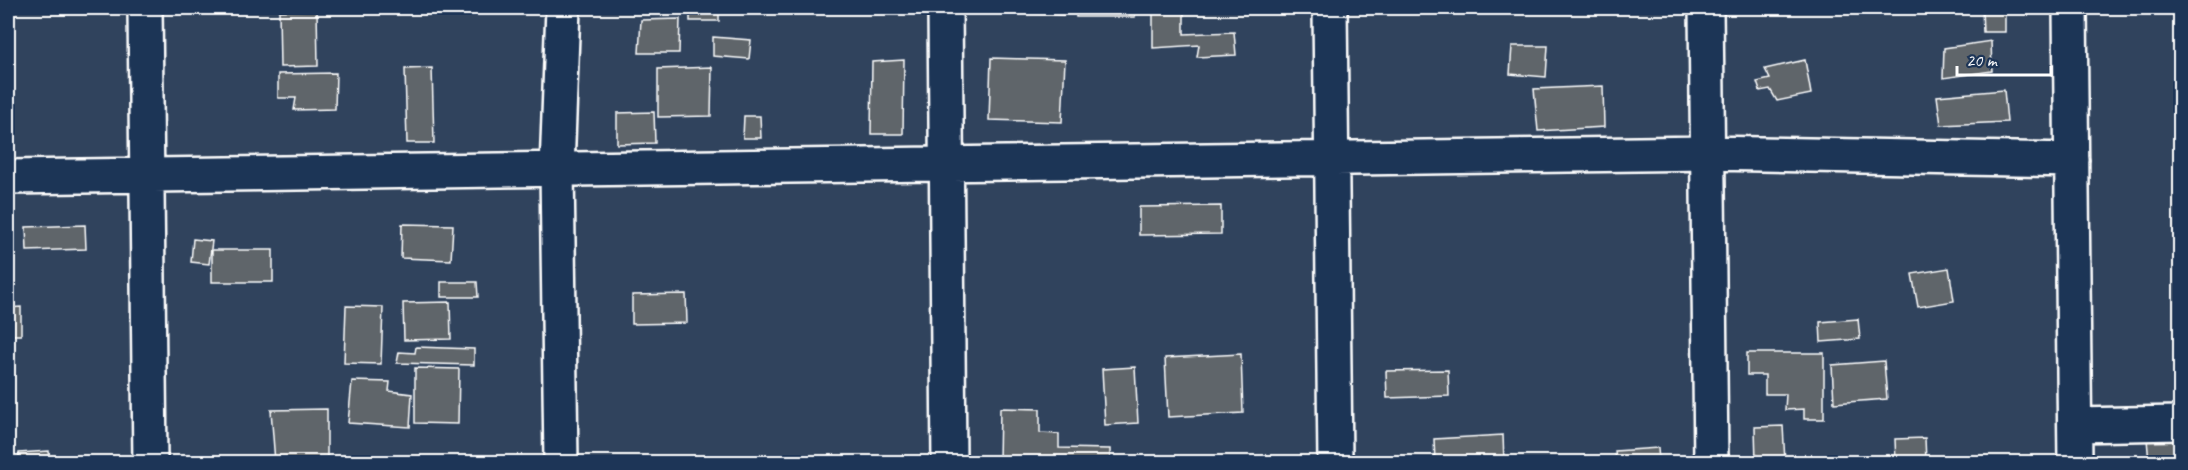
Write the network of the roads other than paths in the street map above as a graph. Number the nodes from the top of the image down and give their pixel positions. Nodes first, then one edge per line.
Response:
1 (145, 8) edge
2 (562, 8) edge
3 (945, 8) edge
4 (1330, 8) edge
5 (1706, 8) edge
6 (2070, 8) edge
7 (1708, 153) junction
8 (1331, 158) junction
9 (2072, 160) junction
10 (945, 164) junction
11 (557, 169) junction
12 (147, 175) junction
13 (8, 177) edge
14 (2181, 423) edge
15 (2075, 424) junction
16 (150, 462) edge
17 (561, 462) edge
18 (949, 462) edge
19 (1335, 462) edge
20 (1711, 462) edge
21 (2075, 462) edge

1 - 12 street
2 - 11 street
3 - 10 street
4 - 8 street
5 - 7 street
6 - 9 street
7 - 8 street
7 - 9 street
7 - 20 street
8 - 10 street
8 - 19 street
9 - 15 street
10 - 11 street
10 - 18 street
11 - 12 street
11 - 17 street
12 - 13 street
12 - 16 street
14 - 15 street
15 - 21 street

